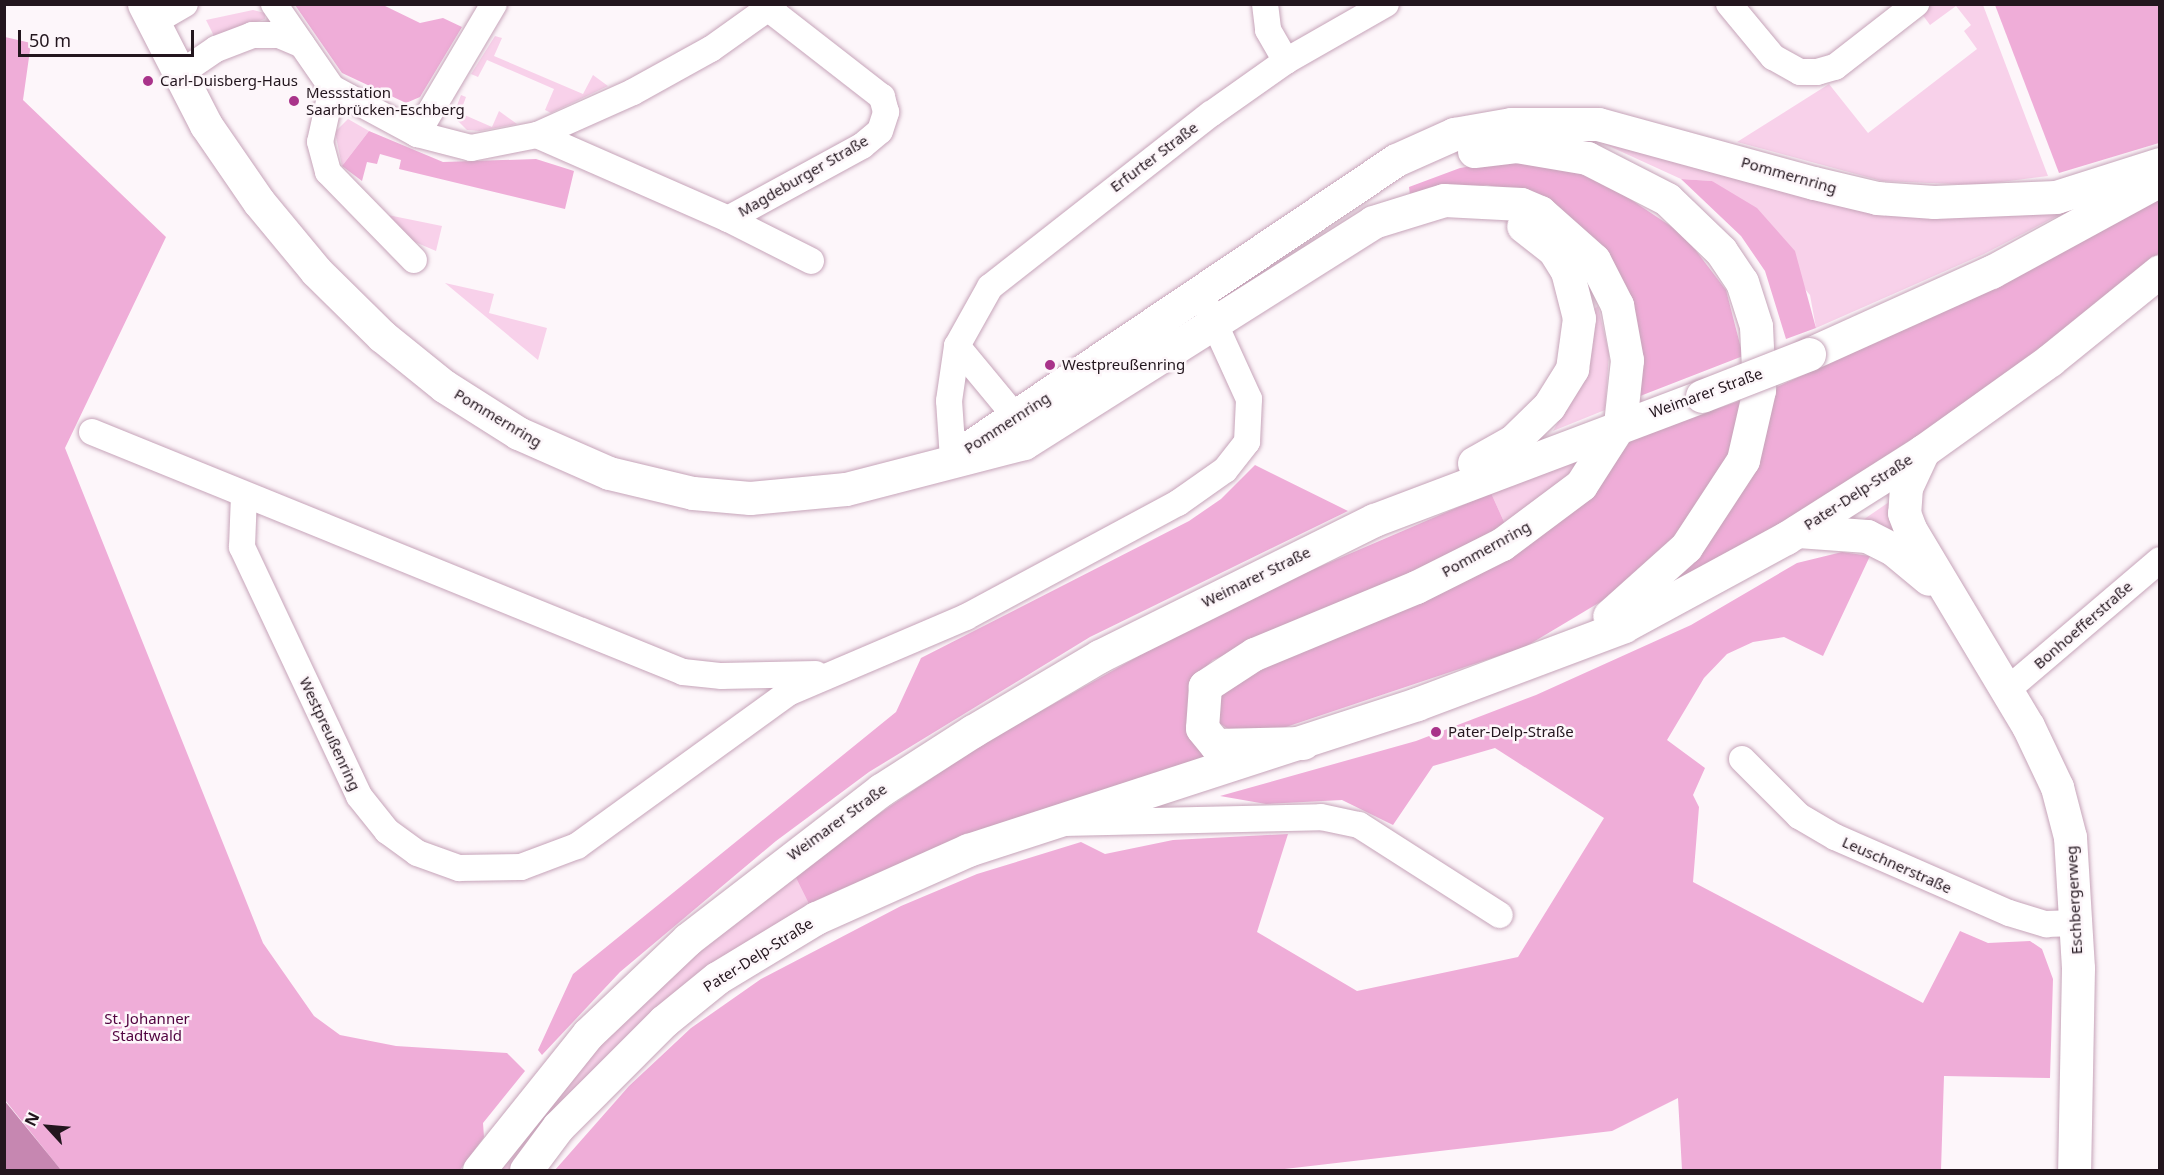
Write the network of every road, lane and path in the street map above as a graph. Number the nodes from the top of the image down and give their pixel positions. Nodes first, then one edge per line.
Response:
1 (185, 4) edge
2 (274, 4) edge
3 (494, 4) edge
4 (1265, 4) edge
5 (1386, 4) edge
6 (1728, 4) edge
7 (1916, 4) edge
8 (772, 7) edge
9 (148, 14) edge
10 (302, 45) junction
11 (1286, 61) junction
12 (178, 75) junction
13 (332, 88) junction
14 (417, 134) junction
15 (537, 135) junction
16 (2160, 164) edge
17 (2160, 180) edge
18 (1471, 200) junction
19 (1331, 208) junction
20 (728, 219) junction
21 (414, 260) dead end
22 (812, 261) dead end
23 (2160, 271) edge
24 (1209, 309) junction
25 (957, 346) junction
26 (1014, 415) junction
27 (1620, 424) junction
28 (92, 432) dead end
29 (1923, 451) junction
30 (953, 459) junction
31 (244, 495) junction
32 (1374, 520) junction
33 (1798, 531) junction
34 (2160, 560) edge
35 (1942, 591) junction
36 (1524, 667) junction
37 (825, 673) junction
38 (2006, 691) junction
39 (1303, 743) junction
40 (1742, 759) dead end
41 (1048, 821) junction
42 (1500, 915) dead end
43 (2076, 923) junction
44 (479, 1170) edge
45 (526, 1170) edge
46 (2074, 1170) edge

1 - 9 street
2 - 10 street, Magdeburger Straße
3 - 14 street
4 - 11 street
5 - 11 street, Erfurter Straße
6 - 7 street
8 - 15 street, Magdeburger Straße
8 - 20 street, Magdeburger Straße
9 - 12 street, Pommernring
10 - 12 street
10 - 13 street, Magdeburger Straße
11 - 25 street, Erfurter Straße
12 - 30 street, Pommernring
13 - 14 street, Magdeburger Straße
13 - 21 street
14 - 15 street, Magdeburger Straße
15 - 20 street, Magdeburger Straße
16 - 19 street, Pommernring
17 - 27 street, Weimarer Straße, bridge
18 - 24 street, Pommernring
18 - 27 street, Pommernring
18 - 32 street
19 - 24 street, Pommernring
19 - 36 street, Pommernring
20 - 22 street, Magdeburger Straße
23 - 29 street, Pater-Delp-Straße
24 - 26 street, Pommernring
24 - 30 street, Pommernring
24 - 37 street, Westpreußenring
25 - 26 street
25 - 30 street, Erfurter Straße
26 - 30 street, Pommernring
27 - 32 street, Weimarer Straße
27 - 39 street, Pommernring
28 - 31 street, Westpreußenring
29 - 33 street, Pater-Delp-Straße
29 - 35 street, Eschbergerweg
31 - 37 street, Westpreußenring
31 - 37 street, Westpreußenring
32 - 44 street, Weimarer Straße
33 - 35 street, Eschbergerweg
33 - 36 street, Pater-Delp-Straße
34 - 38 street, Bonhoefferstraße
35 - 38 street, Eschbergerweg
36 - 39 street, Pater-Delp-Straße
38 - 43 street, Eschbergerweg
39 - 41 street, Pater-Delp-Straße
40 - 43 street, Leuschnerstraße
41 - 42 street, Pater-Delp-Straße
41 - 45 street, Pater-Delp-Straße
43 - 46 street, Eschbergerweg

